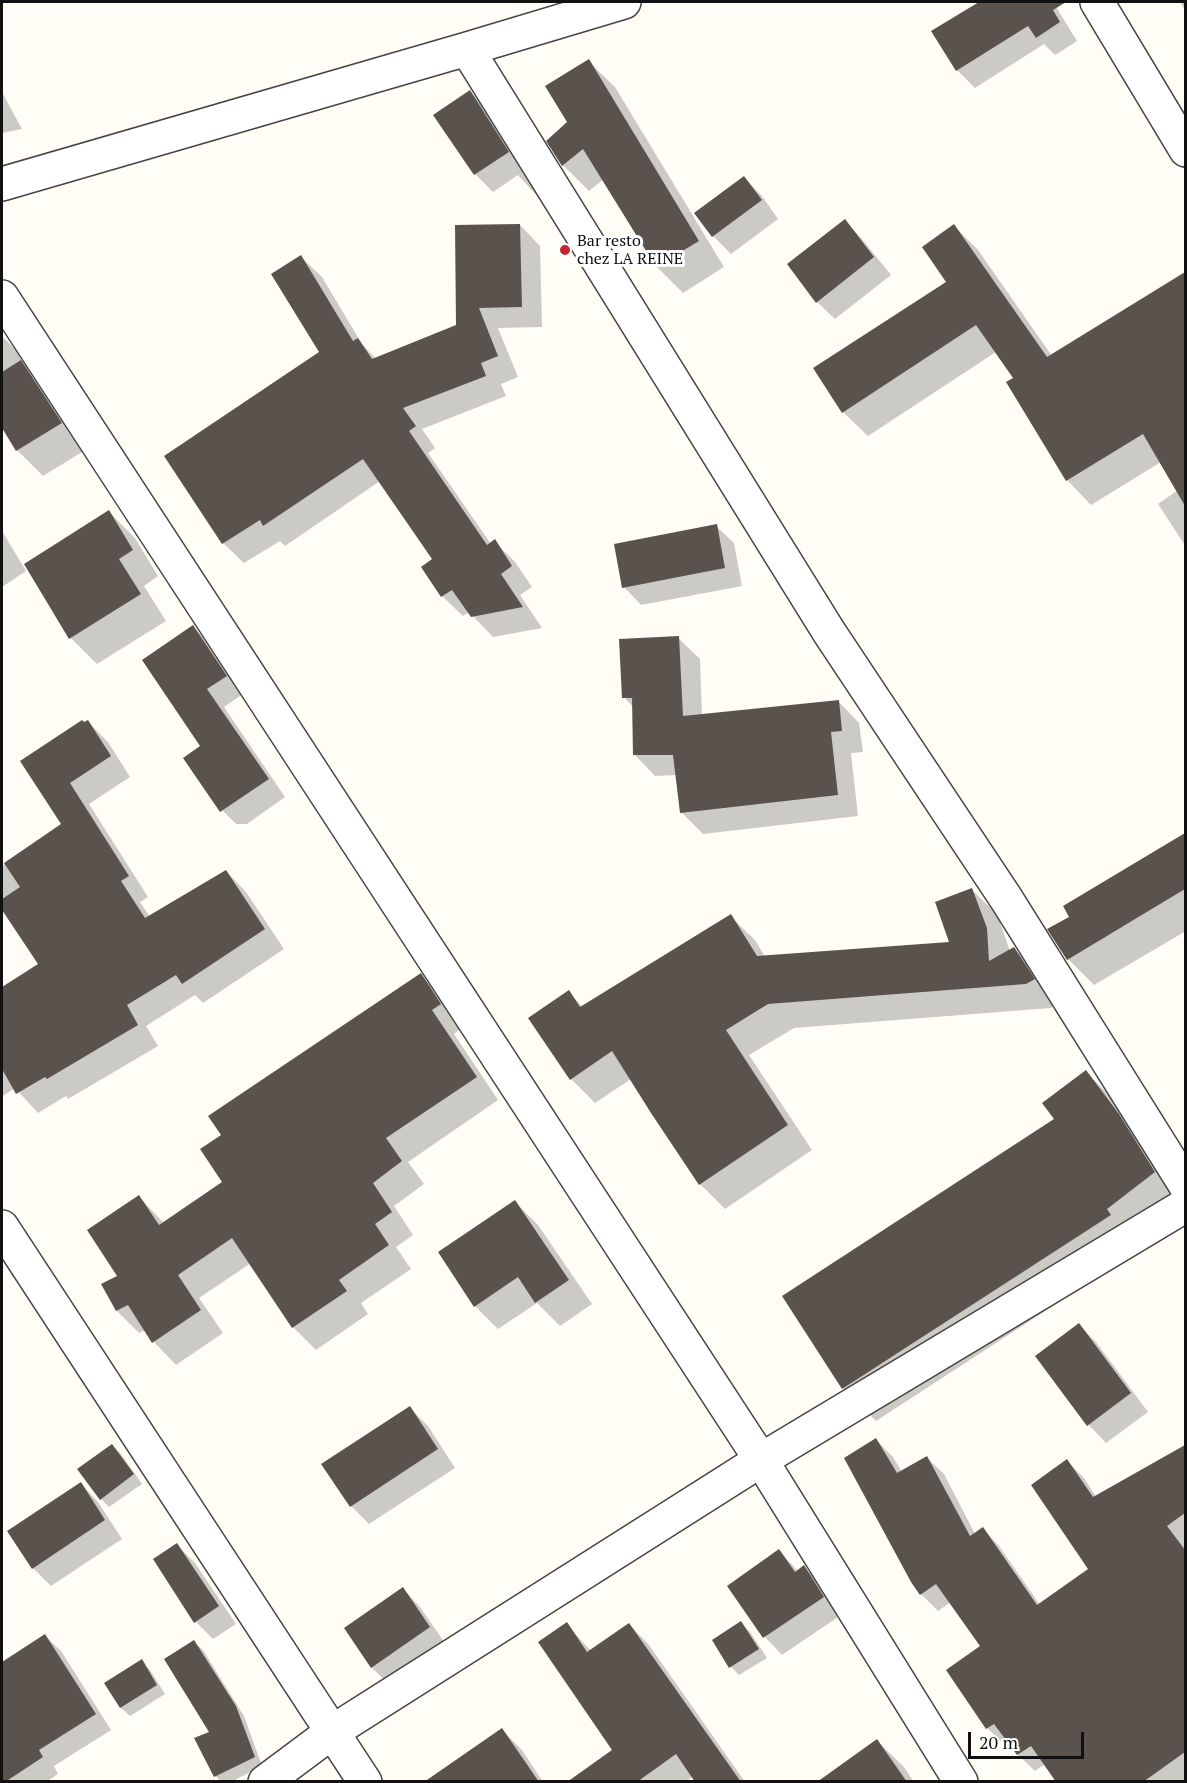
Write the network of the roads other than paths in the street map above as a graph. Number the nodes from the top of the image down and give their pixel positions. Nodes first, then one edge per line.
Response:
1 (624, 2) edge
2 (1096, 2) edge
3 (467, 49) junction
4 (1185, 150) edge
5 (2, 184) edge
6 (2, 297) edge
7 (1185, 1186) edge
8 (1185, 1205) edge
9 (2, 1227) edge
10 (761, 1460) junction
11 (332, 1732) junction
12 (265, 1782) edge
13 (365, 1782) edge
14 (961, 1782) edge

1 - 3 street
2 - 4 street
3 - 5 street
3 - 7 street
6 - 10 street
8 - 10 street
9 - 11 street
10 - 11 street
10 - 14 street
11 - 12 street
11 - 13 street

